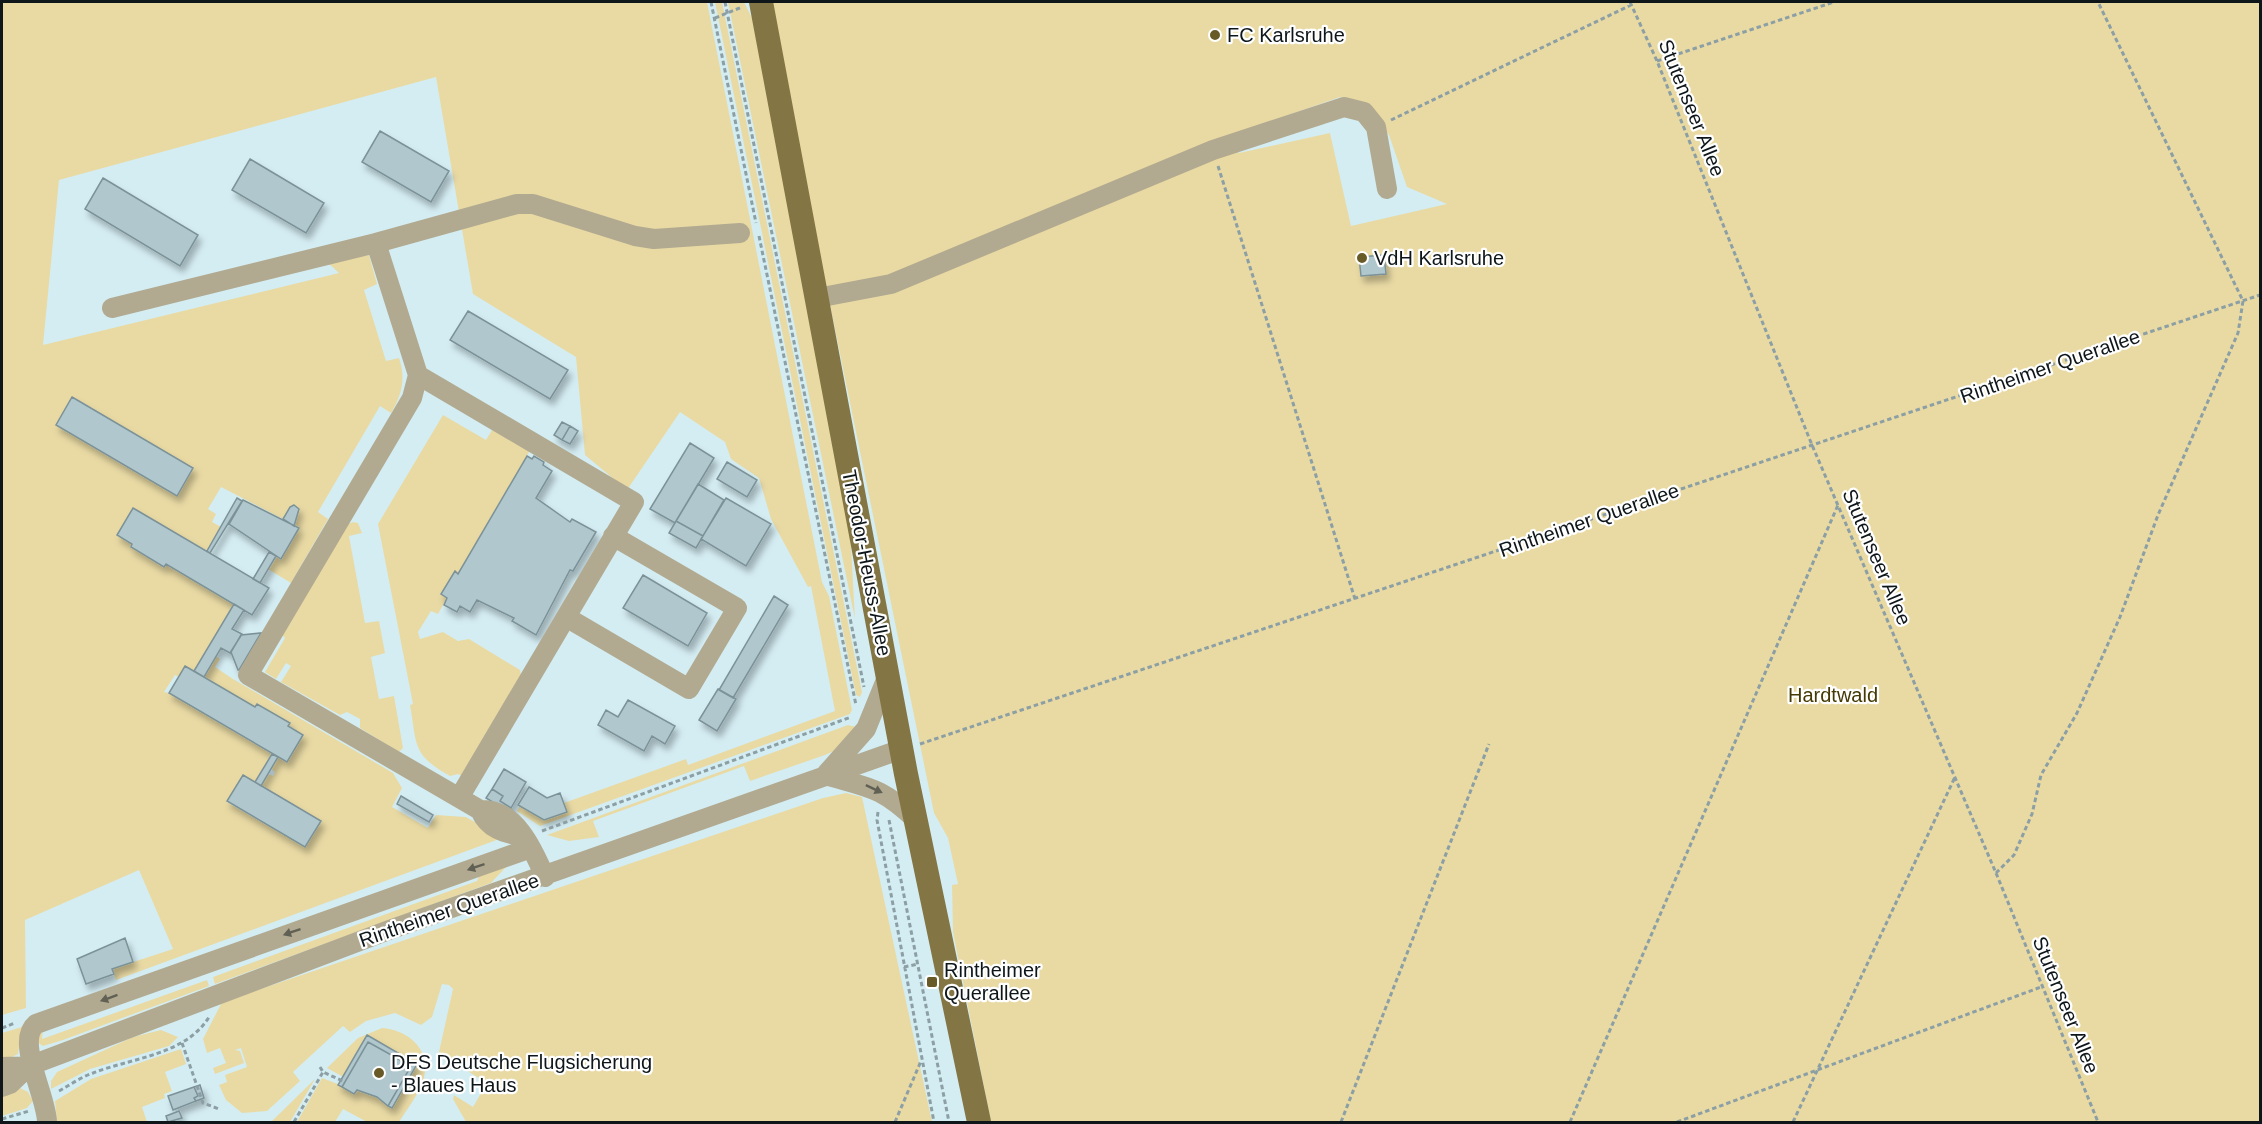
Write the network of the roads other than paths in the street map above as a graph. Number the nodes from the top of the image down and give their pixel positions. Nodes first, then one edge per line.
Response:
1 (753, 4) edge
2 (1386, 189) dead end
3 (741, 233) dead end
4 (376, 243) junction
5 (817, 298) junction
6 (112, 308) dead end
7 (418, 375) junction
8 (613, 536) junction
9 (566, 617) junction
10 (888, 674) junction
11 (910, 747) junction
12 (825, 775) junction
13 (459, 798) junction
14 (916, 820) junction
15 (527, 843) junction
16 (545, 877) junction
17 (31, 1066) junction
18 (2, 1068) edge
19 (2, 1087) edge
20 (47, 1122) edge
21 (979, 1122) edge

1 - 5 main road, Theodor-Heuss-Allee
2 - 5 street
3 - 4 street
4 - 6 street
4 - 7 street
5 - 10 main road, Theodor-Heuss-Allee
7 - 8 street
7 - 13 street
8 - 9 street
8 - 9 street
9 - 13 street
10 - 11 main road, Theodor-Heuss-Allee
10 - 12 street
11 - 12 street, Rintheimer Querallee
11 - 14 main road, Theodor-Heuss-Allee
12 -> 14 street
12 - 16 street, Rintheimer Querallee
13 - 15 street
14 - 21 main road, Theodor-Heuss-Allee
15 - 16 street
15 -> 17 street
16 - 17 street, Rintheimer Querallee
17 - 18 street, Rintheimer Querallee
17 - 19 street, Rintheimer Querallee
17 - 20 street

